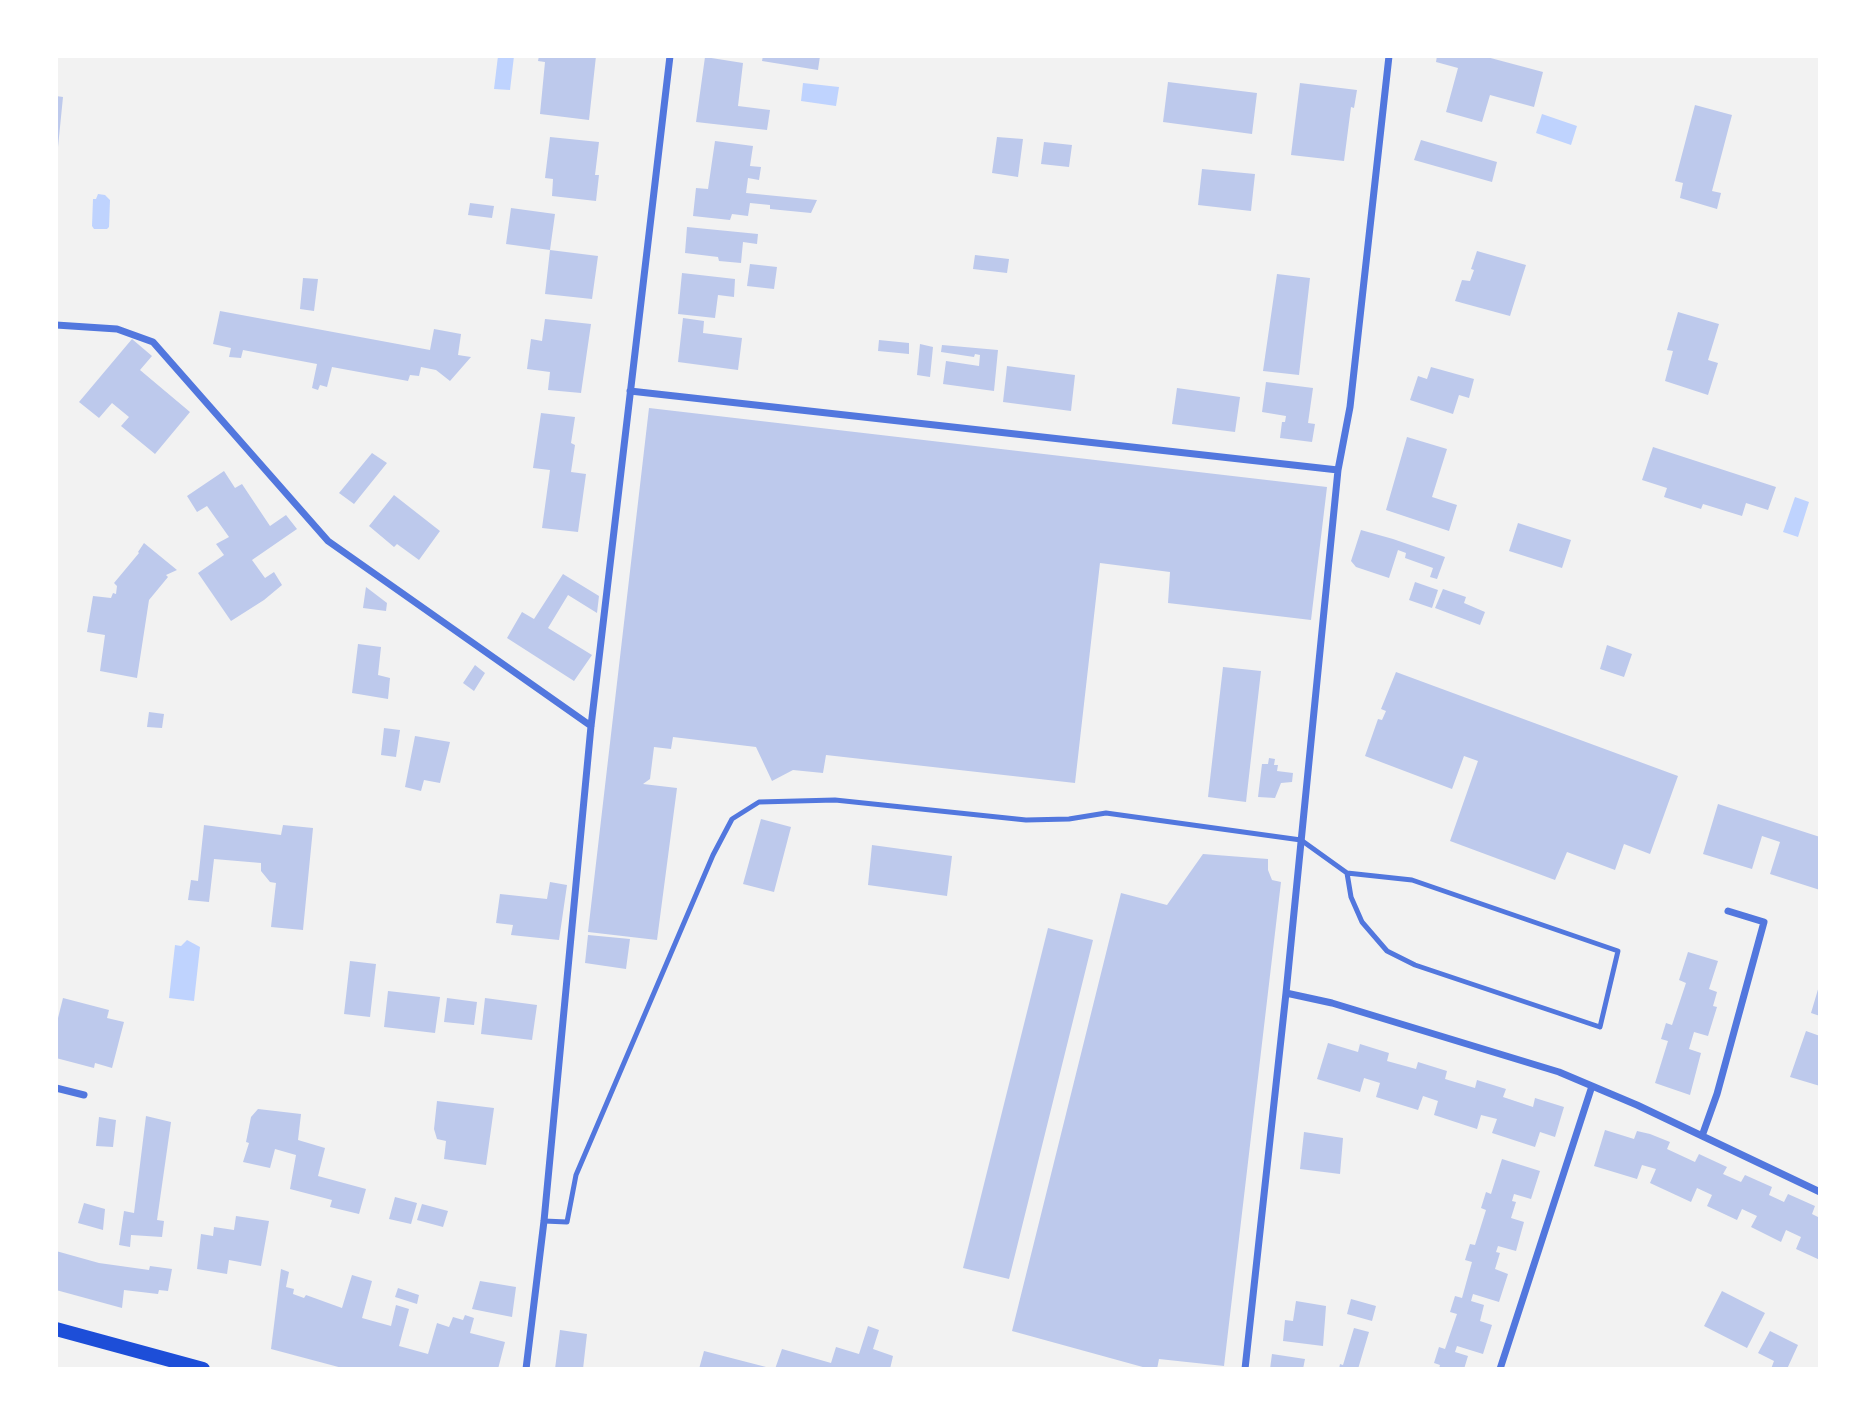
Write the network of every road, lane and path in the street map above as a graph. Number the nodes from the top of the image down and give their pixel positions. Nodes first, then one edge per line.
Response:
1 (670, 56) edge
2 (1390, 56) edge
3 (56, 325) edge
4 (630, 391) junction
5 (1338, 470) junction
6 (591, 726) junction
7 (1301, 840) junction
8 (1347, 873) junction
9 (1728, 911) dead end
10 (1286, 993) junction
11 (1592, 1086) junction
12 (56, 1088) edge
13 (84, 1095) dead end
14 (1702, 1136) junction
15 (1820, 1192) edge
16 (544, 1220) junction
17 (56, 1329) edge
18 (203, 1369) edge
19 (526, 1369) edge
20 (1245, 1369) edge
21 (1500, 1369) edge

1 - 4 street
2 - 5 street
3 - 6 street
4 - 5 street
4 - 6 street
5 - 7 street
6 - 16 street
7 - 8 lane
7 - 10 street
7 - 16 lane
8 - 8 lane
9 - 14 street
10 - 11 street
10 - 20 street
11 - 14 street
11 - 21 street
12 - 13 street
14 - 15 street
16 - 19 street
17 - 18 main road

